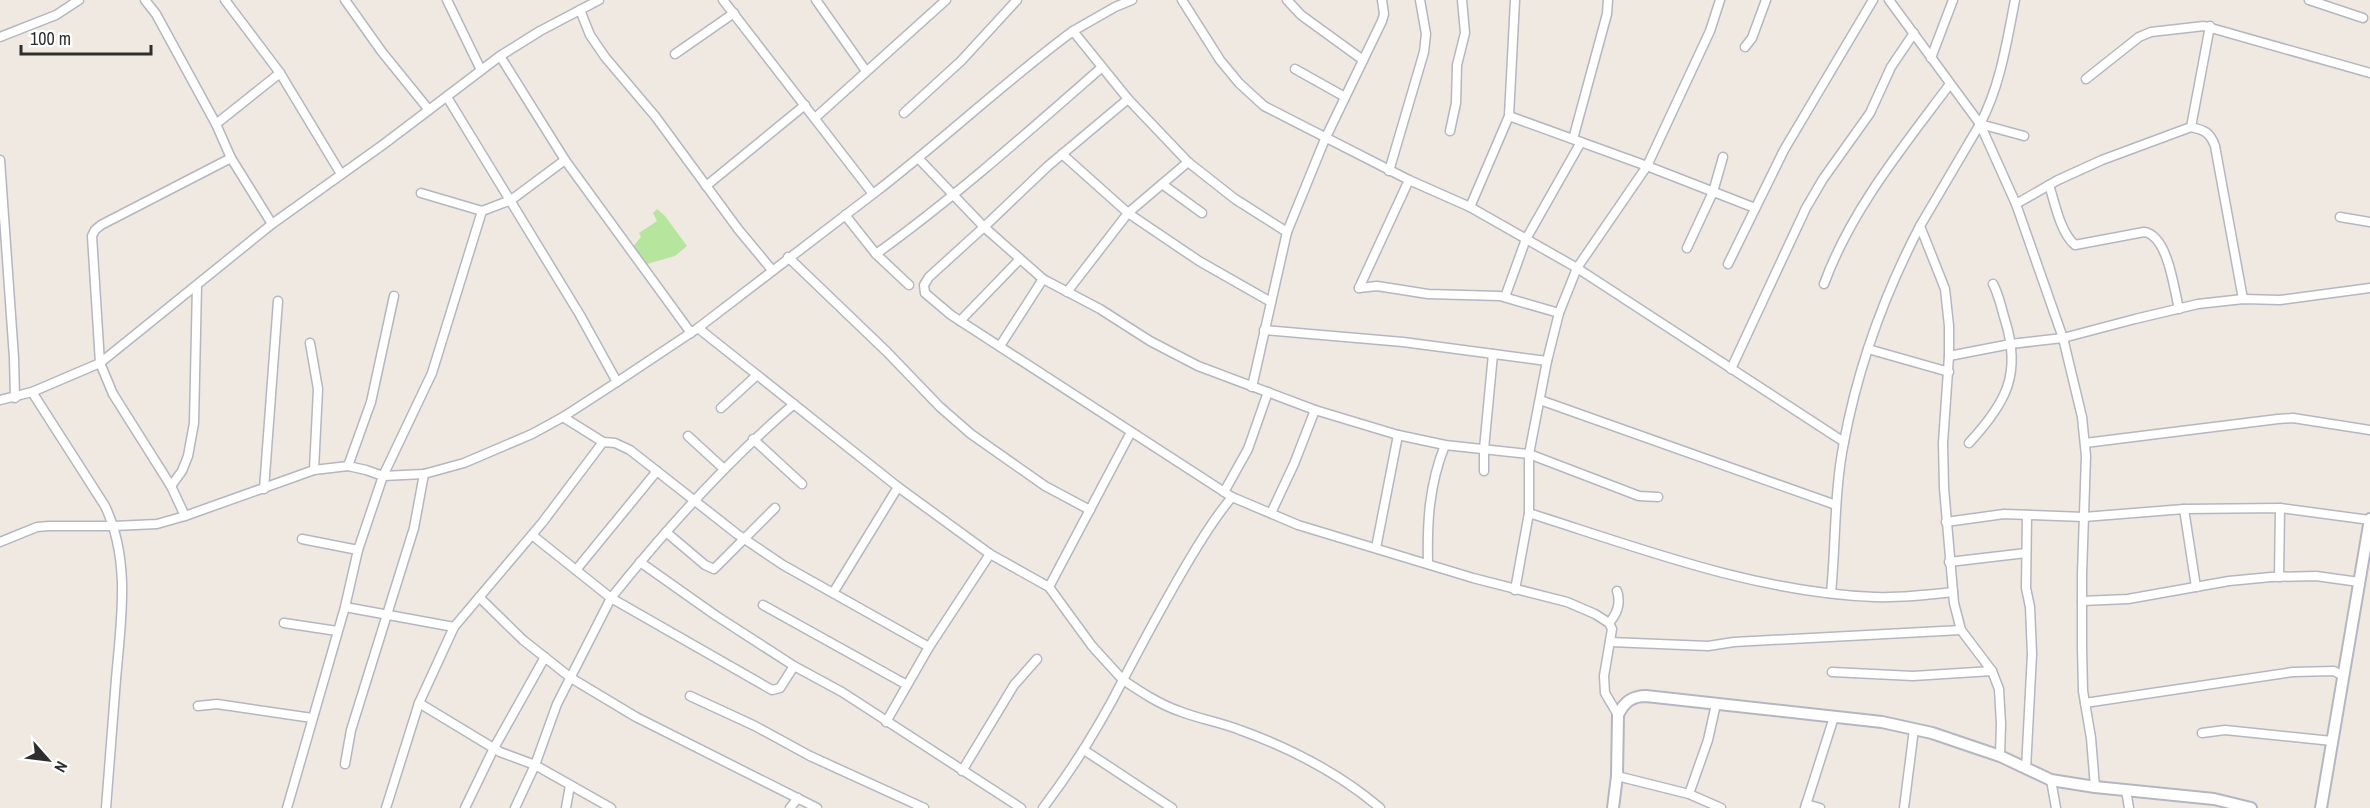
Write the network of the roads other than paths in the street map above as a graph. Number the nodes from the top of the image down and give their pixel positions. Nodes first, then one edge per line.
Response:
1 (79, 0) edge
2 (145, 0) edge
3 (225, 0) edge
4 (345, 0) edge
5 (447, 0) edge
6 (599, 0) edge
7 (723, 0) edge
8 (816, 0) edge
9 (946, 0) edge
10 (1017, 0) edge
11 (1132, 0) edge
12 (1182, 0) edge
13 (1287, 0) edge
14 (1382, 0) edge
15 (1420, 0) edge
16 (1462, 0) edge
17 (1515, 0) edge
18 (1608, 0) edge
19 (1720, 0) edge
20 (1766, 0) edge
21 (1873, 0) edge
22 (1888, 0) edge
23 (1953, 0) edge
24 (2015, 0) edge
25 (2309, 0) edge
26 (1113, 3) edge
27 (580, 10) junction
28 (734, 14) junction
29 (2363, 18) dead end
30 (2211, 26) junction
31 (1073, 31) junction
32 (1914, 33) junction
33 (0, 37) edge
34 (1745, 47) dead end
35 (675, 54) dead end
36 (500, 56) junction
37 (1931, 58) junction
38 (1363, 60) junction
39 (1101, 68) junction
40 (1296, 69) dead end
41 (481, 70) junction
42 (866, 71) junction
43 (280, 73) junction
44 (2370, 73) edge
45 (2086, 79) dead end
46 (1950, 84) junction
47 (447, 97) junction
48 (1345, 97) junction
49 (1128, 99) junction
50 (805, 105) junction
51 (429, 110) junction
52 (904, 113) dead end
53 (1509, 116) junction
54 (815, 118) junction
55 (216, 124) junction
56 (1980, 124) junction
57 (2191, 127) junction
58 (1450, 131) dead end
59 (2024, 136) dead end
60 (1325, 139) junction
61 (1577, 141) junction
62 (1062, 154) junction
63 (1723, 157) dead end
64 (231, 158) junction
65 (919, 159) junction
66 (0, 160) edge
67 (565, 160) junction
68 (1188, 162) junction
69 (1647, 166) junction
70 (1389, 171) junction
71 (341, 174) junction
72 (1409, 180) junction
73 (1162, 184) junction
74 (2049, 185) junction
75 (706, 186) junction
76 (1713, 192) junction
77 (422, 193) dead end
78 (952, 193) junction
79 (873, 194) junction
80 (511, 200) junction
81 (2016, 204) junction
82 (1470, 207) junction
83 (1755, 208) junction
84 (482, 211) junction
85 (1128, 213) junction
86 (1202, 213) dead end
87 (845, 215) junction
88 (2340, 217) dead end
89 (2370, 222) edge
90 (272, 224) junction
91 (1920, 226) junction
92 (984, 227) junction
93 (1287, 232) junction
94 (1526, 239) junction
95 (1687, 248) dead end
96 (876, 254) junction
97 (788, 257) junction
98 (1020, 259) junction
99 (1728, 264) dead end
100 (1577, 268) junction
101 (4, 269) edge
102 (772, 270) junction
103 (1042, 279) junction
104 (1824, 284) dead end
105 (1993, 284) dead end
106 (197, 285) junction
107 (909, 285) dead end
108 (2370, 288) edge
109 (1067, 292) junction
110 (394, 296) dead end
111 (1505, 297) junction
112 (2243, 299) junction
113 (278, 301) dead end
114 (1271, 302) junction
115 (2179, 309) junction
116 (1559, 313) junction
117 (960, 321) junction
118 (695, 330) junction
119 (1264, 330) junction
120 (2063, 338) junction
121 (310, 343) dead end
122 (2011, 344) junction
123 (1000, 346) junction
124 (1868, 350) junction
125 (1493, 354) junction
126 (1949, 356) junction
127 (1547, 361) junction
128 (100, 363) junction
129 (1731, 369) junction
130 (1949, 372) junction
131 (757, 375) junction
132 (617, 382) junction
133 (1252, 387) junction
134 (32, 392) junction
135 (1268, 392) junction
136 (15, 398) junction
137 (0, 400) edge
138 (1540, 400) junction
139 (794, 404) junction
140 (721, 408) dead end
141 (1315, 410) junction
142 (563, 417) junction
143 (2370, 430) edge
144 (1131, 432) junction
145 (1398, 435) junction
146 (688, 436) dead end
147 (753, 439) junction
148 (603, 442) junction
149 (1844, 442) junction
150 (2085, 442) junction
151 (1969, 443) dead end
152 (1445, 445) junction
153 (1484, 449) junction
154 (1529, 454) junction
155 (348, 466) junction
156 (724, 469) junction
157 (314, 470) junction
158 (657, 471) junction
159 (1484, 471) dead end
160 (424, 474) junction
161 (383, 476) junction
162 (802, 484) dead end
163 (171, 486) junction
164 (898, 487) junction
165 (264, 489) junction
166 (1224, 492) junction
167 (1233, 497) junction
168 (1658, 497) dead end
169 (694, 501) junction
170 (1836, 505) junction
171 (775, 508) dead end
172 (2280, 508) junction
173 (2184, 509) junction
174 (1090, 510) junction
175 (1271, 513) junction
176 (1529, 513) junction
177 (2027, 515) junction
178 (185, 516) junction
179 (2084, 517) junction
180 (2370, 520) edge
181 (1946, 522) junction
182 (114, 526) junction
183 (666, 532) junction
184 (532, 535) junction
185 (302, 539) dead end
186 (745, 539) junction
187 (0, 542) edge
188 (1376, 548) junction
189 (358, 550) junction
190 (990, 554) junction
191 (2026, 554) junction
192 (640, 562) junction
193 (1949, 562) junction
194 (1428, 564) junction
195 (576, 570) junction
196 (2278, 577) junction
197 (2359, 582) junction
198 (1049, 586) junction
199 (2196, 587) junction
200 (1515, 590) junction
201 (1617, 591) dead end
202 (1953, 592) junction
203 (833, 593) junction
204 (1831, 593) junction
205 (479, 597) junction
206 (611, 598) junction
207 (2082, 601) junction
208 (762, 605) dead end
209 (345, 607) junction
210 (388, 615) junction
211 (284, 623) dead end
212 (1609, 623) junction
213 (454, 627) junction
214 (1961, 630) junction
215 (337, 631) junction
216 (1610, 642) junction
217 (929, 647) junction
218 (545, 657) junction
219 (1037, 659) dead end
220 (794, 666) junction
221 (1992, 671) junction
222 (1832, 672) dead end
223 (2343, 676) junction
224 (571, 678) junction
225 (1123, 680) junction
226 (907, 684) junction
227 (690, 696) dead end
228 (419, 703) junction
229 (2085, 703) junction
230 (1716, 704) junction
231 (198, 706) dead end
232 (1618, 715) junction
233 (1834, 717) junction
234 (312, 718) junction
235 (886, 722) junction
236 (1914, 729) junction
237 (2202, 733) dead end
238 (2332, 741) junction
239 (494, 748) junction
240 (1084, 750) junction
241 (2000, 756) junction
242 (345, 765) dead end
243 (535, 765) junction
244 (2026, 769) junction
245 (962, 771) junction
246 (1617, 776) junction
247 (2051, 780) junction
248 (570, 785) junction
249 (2095, 787) junction
250 (2126, 790) junction
251 (1689, 794) junction
252 (798, 798) junction
253 (1806, 806) edge
254 (106, 808) edge
255 (287, 808) edge
256 (386, 808) edge
257 (465, 808) edge
258 (514, 808) edge
259 (566, 808) edge
260 (611, 808) edge
261 (790, 808) edge
262 (817, 808) edge
263 (924, 808) edge
264 (1021, 808) edge
265 (1043, 808) edge
266 (1172, 808) edge
267 (1380, 808) edge
268 (1613, 808) edge
269 (1721, 808) edge
270 (1820, 808) edge
271 (1904, 808) edge
272 (2056, 808) edge
273 (2129, 808) edge
274 (2251, 808) edge
275 (2320, 808) edge

1 - 33 street
2 - 55 street
3 - 43 street
4 - 51 street
5 - 41 street
6 - 27 street
7 - 28 street
8 - 42 street
9 - 42 street
10 - 52 street
11 - 26 street
12 - 60 street
13 - 38 street
14 - 38 street
15 - 70 street
16 - 58 street
17 - 53 street
18 - 61 street
19 - 69 street
20 - 34 street
21 - 83 street
22 - 32 street
23 - 37 street
24 - 56 street
25 - 29 street
26 - 31 street
27 - 36 street
27 - 75 street
28 - 35 street
28 - 50 street
30 - 44 street
30 - 45 street
30 - 57 street
31 - 39 street
31 - 65 street
32 - 37 street
32 - 129 street
36 - 41 street
36 - 67 street
37 - 46 street
38 - 48 street
39 - 49 street
39 - 78 street
40 - 48 street
41 - 47 street
42 - 54 street
43 - 55 street
43 - 71 street
46 - 56 street
46 - 104 street
47 - 51 street
47 - 80 street
48 - 60 street
49 - 62 street
49 - 68 street
50 - 54 street
50 - 75 street
51 - 71 street
53 - 61 street
53 - 82 street
54 - 79 street
55 - 64 street
56 - 59 street
56 - 81 street
56 - 91 street
57 - 74 street
57 - 112 street
60 - 70 street
60 - 93 street
61 - 69 street
61 - 94 street
62 - 85 street
62 - 92 street
63 - 76 street
64 - 90 street
64 - 128 street
65 - 78 street
65 - 79 street
66 - 101 street
67 - 80 street
67 - 118 street
68 - 73 street
68 - 93 street
69 - 76 street
69 - 100 street
70 - 72 street
71 - 90 street
72 - 82 street
72 - 111 street
73 - 85 street
73 - 86 street
74 - 81 street
74 - 115 street
75 - 102 street
76 - 83 street
76 - 95 street
77 - 84 street
78 - 92 street
78 - 96 street
79 - 87 street
80 - 84 street
80 - 132 street
81 - 120 street
82 - 94 street
83 - 99 street
84 - 161 street
85 - 109 street
85 - 114 street
87 - 96 street
87 - 97 street
88 - 89 street
90 - 106 street
91 - 124 street
91 - 126 street
92 - 98 street
92 - 117 street
93 - 114 street
94 - 100 street
94 - 111 street
96 - 107 street
97 - 102 street
97 - 174 street
98 - 103 street
98 - 117 street
100 - 116 street
100 - 129 street
101 - 136 street
102 - 118 street
103 - 109 street
103 - 123 street
105 - 122 street
106 - 128 street
106 - 163 street
108 - 112 street
109 - 133 street
110 - 155 street
111 - 116 street
112 - 115 street
113 - 165 street
114 - 119 street
115 - 120 street
116 - 127 street
117 - 123 street
118 - 131 street
118 - 132 street
119 - 125 street
119 - 133 street
120 - 122 street
120 - 150 street
121 - 157 street
122 - 126 street
122 - 151 street
123 - 144 street
124 - 130 street
124 - 149 street
125 - 127 street
125 - 153 street
126 - 130 street
127 - 138 street
128 - 134 street
128 - 163 street
129 - 149 street
130 - 181 street
131 - 139 street
131 - 140 street
132 - 142 street
133 - 135 street
134 - 136 street
134 - 182 street
135 - 141 street
135 - 166 street
136 - 137 street
138 - 154 street
138 - 170 street
139 - 147 street
139 - 164 street
141 - 145 street
141 - 175 street
142 - 148 street
142 - 160 street
143 - 150 street
144 - 166 street
144 - 174 street
145 - 152 street
145 - 188 street
146 - 156 street
147 - 156 street
147 - 162 street
148 - 158 street
148 - 184 street
149 - 170 street
150 - 179 street
152 - 153 street
152 - 194 street
153 - 154 street
153 - 159 street
154 - 168 street
154 - 176 street
155 - 157 street
155 - 161 street
156 - 169 street
157 - 165 street
158 - 169 street
158 - 195 street
160 - 161 street
160 - 210 street
161 - 189 street
163 - 178 street
164 - 190 street
164 - 203 street
165 - 178 street
166 - 167 street
167 - 175 street
167 - 225 street
169 - 183 street
169 - 186 street
170 - 204 street
171 - 186 street
172 - 173 street
172 - 180 street
172 - 196 street
173 - 179 street
173 - 199 street
174 - 198 street
175 - 188 street
176 - 200 street
176 - 204 street
177 - 179 street
177 - 181 street
177 - 191 street
178 - 182 street
179 - 207 street
180 - 197 street
181 - 193 street
182 - 187 street
182 - 254 street
183 - 186 street
183 - 192 street
184 - 195 street
184 - 205 street
185 - 189 street
186 - 203 street
188 - 194 street
189 - 209 street
190 - 198 street
190 - 217 street
191 - 193 street
191 - 244 street
192 - 206 street
192 - 220 street
193 - 202 street
194 - 200 street
195 - 206 street
196 - 197 street
196 - 199 street
197 - 223 street
198 - 225 street
199 - 207 street
200 - 212 street
201 - 212 street
202 - 204 street
202 - 214 street
203 - 217 street
205 - 213 street
205 - 218 street
206 - 220 street
206 - 224 street
207 - 229 street
208 - 226 street
209 - 210 street
209 - 215 street
210 - 213 street
210 - 242 street
211 - 215 street
212 - 216 street
213 - 228 street
214 - 216 street
214 - 221 street
215 - 234 street
216 - 232 street
217 - 226 street
218 - 224 street
218 - 239 street
219 - 245 street
220 - 235 street
221 - 222 street
221 - 241 street
223 - 229 street
223 - 238 street
224 - 243 street
224 - 252 street
225 - 240 street
225 - 267 street
226 - 235 street
227 - 263 street
228 - 239 street
228 - 256 street
229 - 249 street
230 - 232 street
230 - 233 street
230 - 251 street
231 - 234 street
232 - 246 street
233 - 236 street
233 - 253 street
234 - 255 street
235 - 245 street
236 - 241 street
236 - 271 street
237 - 238 street
238 - 275 street
239 - 243 street
239 - 257 street
240 - 265 street
240 - 266 street
241 - 244 street
243 - 248 street
243 - 258 street
244 - 247 street
245 - 264 street
246 - 251 street
246 - 268 street
247 - 249 street
247 - 272 street
248 - 259 street
248 - 260 street
249 - 250 street
250 - 273 street
250 - 274 street
251 - 269 street
252 - 261 street
252 - 262 street
253 - 270 street

